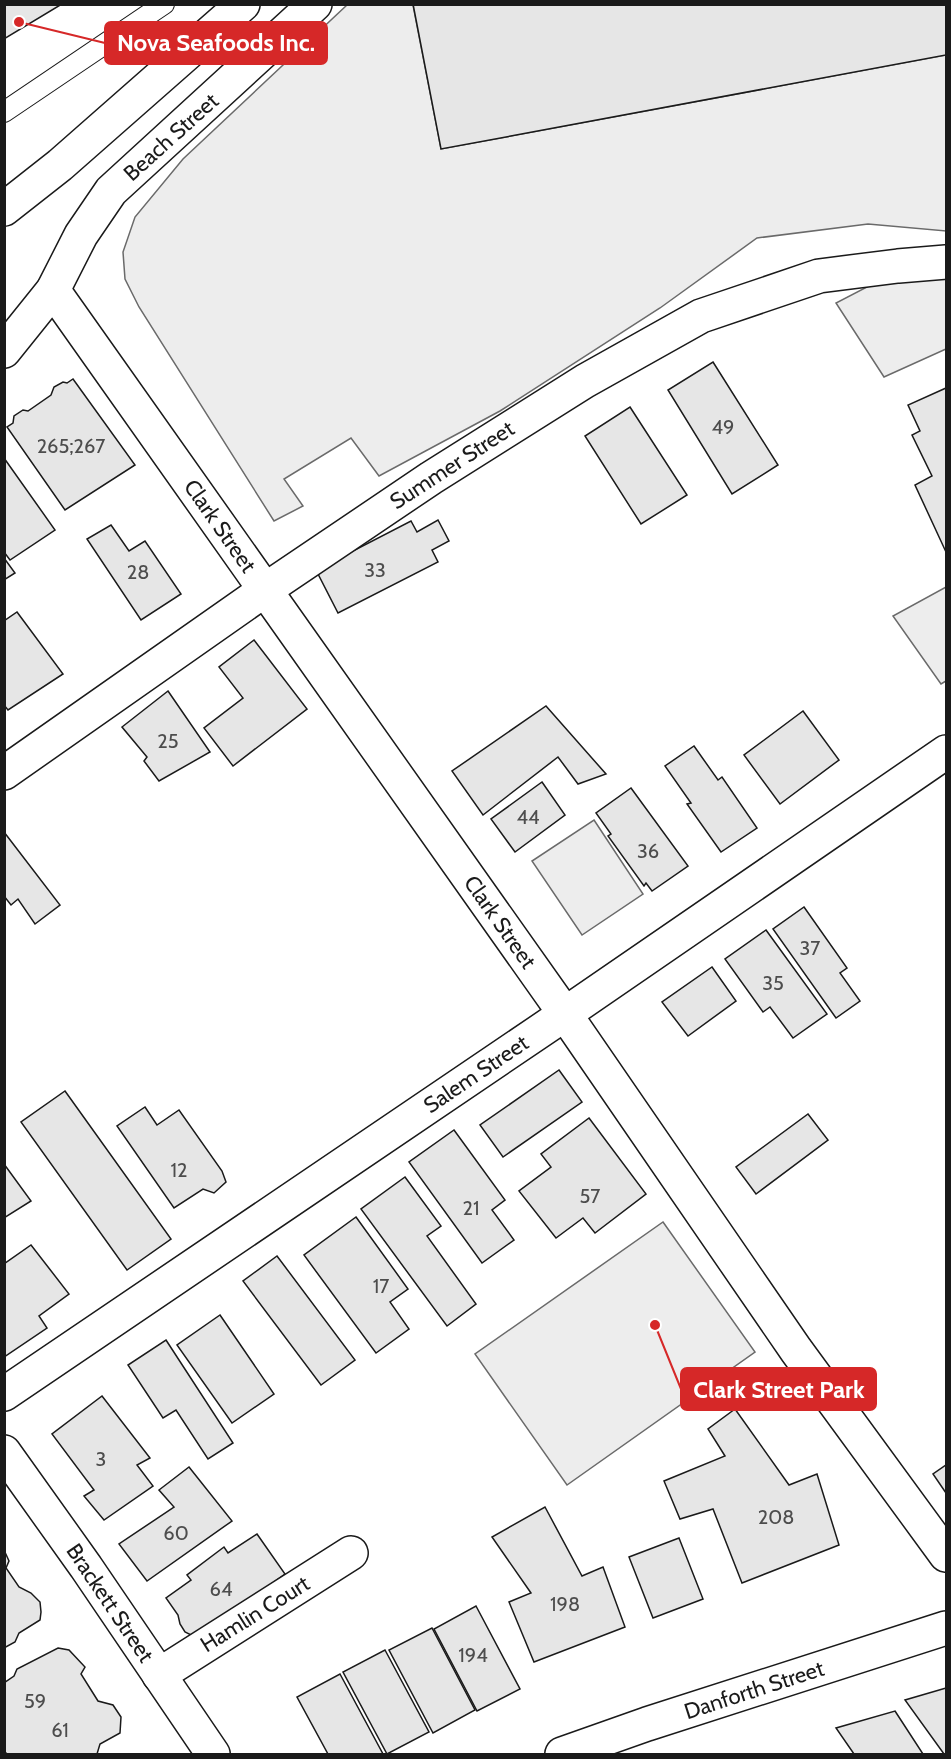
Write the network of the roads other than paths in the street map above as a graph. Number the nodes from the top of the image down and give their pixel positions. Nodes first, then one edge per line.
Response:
1 (164, 4) edge
2 (243, 4) edge
3 (315, 4) edge
4 (4, 112) edge
5 (4, 209) edge
6 (946, 262) edge
7 (53, 290) junction
8 (4, 351) edge
9 (265, 590) junction
10 (946, 752) edge
11 (4, 773) edge
12 (565, 1014) junction
13 (4, 1394) edge
14 (4, 1452) edge
15 (351, 1553) dead end
16 (946, 1555) edge
17 (946, 1628) edge
18 (159, 1675) junction
19 (213, 1755) edge
20 (562, 1755) edge

1 - 4 lane
2 - 5 street
3 - 7 street, Beach Street
6 - 9 street, Summer Street
7 - 8 street, Beach Street
7 - 9 street, Clark Street
9 - 11 street, Summer Street
9 - 12 street, Clark Street
10 - 12 street, Salem Street
12 - 13 street, Salem Street
12 - 16 street, Clark Street
14 - 18 street, Brackett Street
15 - 18 street, Hamlin Court
17 - 20 street, Danforth Street
18 - 19 street, Brackett Street

